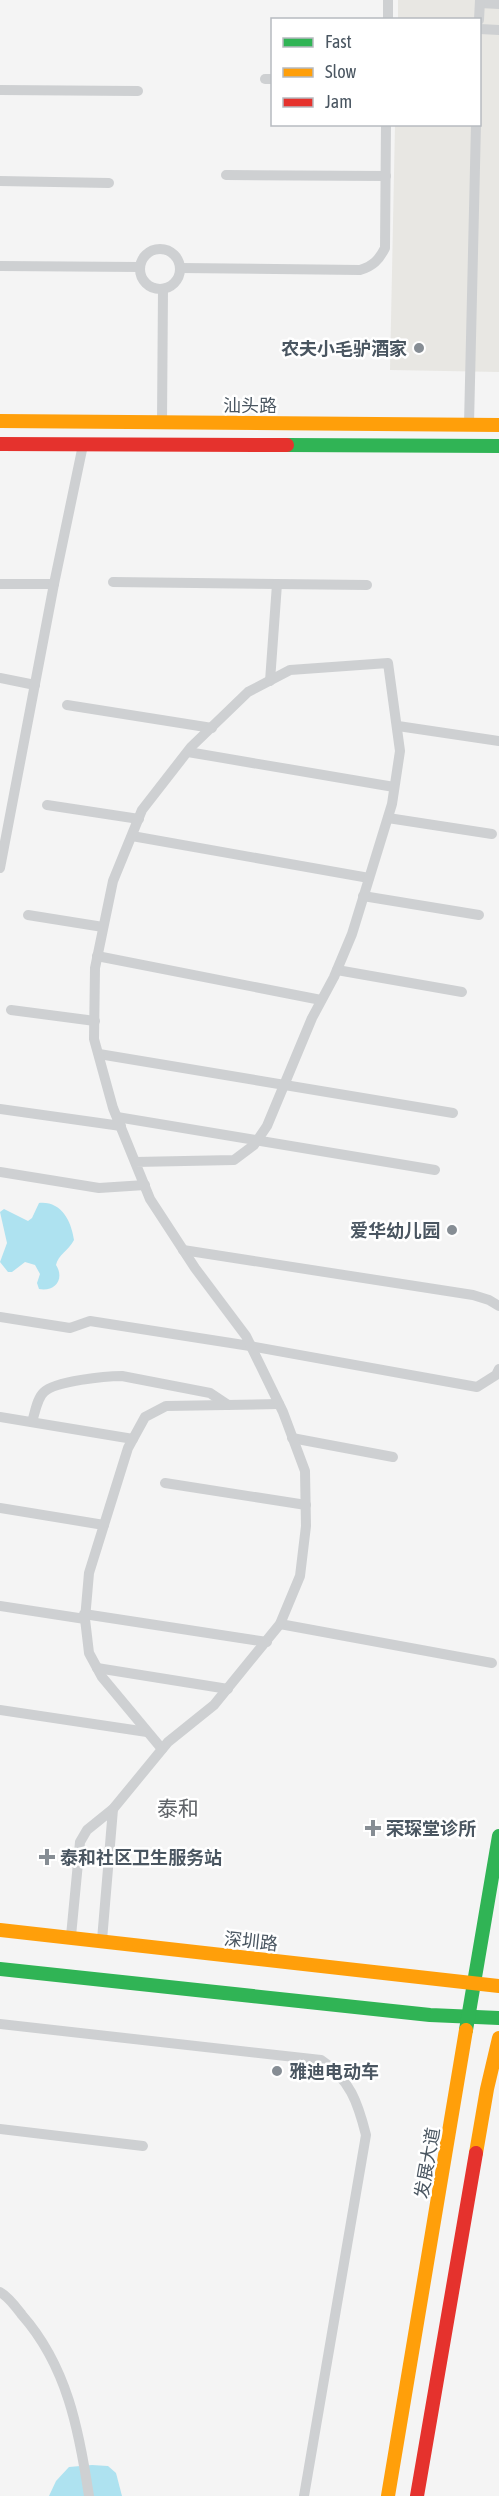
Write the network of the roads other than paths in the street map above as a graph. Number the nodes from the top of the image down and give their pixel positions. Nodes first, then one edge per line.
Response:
1 (388, 0) edge
2 (480, 2) edge
3 (499, 4) edge
4 (388, 18) edge
5 (479, 18) edge
6 (481, 29) edge
7 (499, 30) edge
8 (0, 90) edge
9 (138, 91) dead end
10 (386, 126) edge
11 (476, 126) edge
12 (226, 175) dead end
13 (386, 176) junction
14 (0, 181) edge
15 (109, 183) dead end
16 (0, 266) edge
17 (140, 267) junction
18 (180, 268) junction
19 (163, 289) junction
20 (0, 421) edge
21 (88, 421) junction
22 (162, 423) junction
23 (469, 424) junction
24 (499, 425) edge
25 (0, 444) edge
26 (83, 444) junction
27 (499, 446) edge
28 (113, 582) dead end
29 (0, 584) edge
30 (54, 584) junction
31 (277, 584) junction
32 (367, 585) dead end
33 (0, 678) edge
34 (270, 681) junction
35 (35, 684) junction
36 (67, 705) dead end
37 (398, 726) junction
38 (212, 728) junction
39 (499, 741) edge
40 (188, 752) junction
41 (394, 787) junction
42 (47, 805) dead end
43 (388, 818) junction
44 (139, 819) junction
45 (3, 832) edge
46 (492, 834) dead end
47 (132, 836) junction
48 (0, 868) edge
49 (369, 878) junction
50 (363, 896) junction
51 (28, 915) dead end
52 (479, 915) dead end
53 (103, 927) junction
54 (97, 956) junction
55 (336, 970) junction
56 (462, 992) dead end
57 (321, 1000) junction
58 (11, 1010) dead end
59 (94, 1021) junction
60 (99, 1054) junction
61 (284, 1086) junction
62 (0, 1109) edge
63 (453, 1113) dead end
64 (119, 1122) junction
65 (258, 1140) junction
66 (135, 1162) junction
67 (435, 1170) dead end
68 (0, 1172) edge
69 (144, 1185) junction
70 (183, 1250) junction
71 (499, 1306) edge
72 (0, 1317) edge
73 (250, 1346) junction
74 (499, 1369) edge
75 (279, 1404) junction
76 (228, 1405) junction
77 (0, 1417) edge
78 (32, 1422) junction
79 (292, 1438) junction
80 (133, 1439) junction
81 (393, 1457) dead end
82 (165, 1483) dead end
83 (306, 1505) junction
84 (0, 1508) edge
85 (104, 1525) junction
86 (0, 1606) edge
87 (84, 1617) junction
88 (280, 1624) junction
89 (267, 1642) junction
90 (492, 1663) dead end
91 (97, 1668) junction
92 (228, 1689) junction
93 (0, 1710) edge
94 (147, 1732) junction
95 (162, 1749) junction
96 (112, 1809) junction
97 (499, 1836) edge
98 (0, 1930) edge
99 (70, 1939) junction
100 (102, 1943) junction
101 (0, 1969) edge
102 (473, 1983) junction
103 (499, 1986) edge
104 (469, 2017) junction
105 (499, 2018) edge
106 (0, 2024) edge
107 (499, 2038) edge
108 (0, 2129) edge
109 (143, 2146) dead end
110 (0, 2292) edge
111 (89, 2496) edge
112 (304, 2496) edge
113 (388, 2496) edge
114 (417, 2496) edge

1 - 4 lane
2 - 3 lane
2 - 5 lane
6 - 7 lane
8 - 9 lane
10 - 13 lane
11 - 23 lane
12 - 13 lane
13 - 18 lane
14 - 15 lane
16 - 17 lane
17 - 18 lane
17 - 19 lane
18 - 19 lane
19 - 22 lane
20 - 21 street, 汕头路
21 - 22 street, 汕头路
21 - 26 lane
22 - 23 street, 汕头路
23 - 24 street, 汕头路
25 - 26 street
26 - 27 street
26 - 30 lane
28 - 31 lane
29 - 30 lane
30 - 35 lane
31 - 32 lane
31 - 34 lane
33 - 35 lane
34 - 37 lane
34 - 38 lane
35 - 45 lane
36 - 38 lane
37 - 39 lane
37 - 41 lane
38 - 40 lane
40 - 41 lane
40 - 44 lane
41 - 43 lane
42 - 44 lane
43 - 46 lane
43 - 49 lane
44 - 47 lane
45 - 48 lane
47 - 49 lane
47 - 53 lane
49 - 50 lane
50 - 52 lane
50 - 55 lane
51 - 53 lane
53 - 54 lane
54 - 57 lane
54 - 59 lane
55 - 56 lane
55 - 57 lane
57 - 61 lane
58 - 59 lane
59 - 60 lane
60 - 61 lane
60 - 64 lane
61 - 63 lane
61 - 65 lane
62 - 64 lane
64 - 65 lane
64 - 66 lane
65 - 66 lane
65 - 67 lane
66 - 69 lane
68 - 69 lane
69 - 70 lane
70 - 71 lane
70 - 73 lane
72 - 73 lane
73 - 74 lane
73 - 75 lane
75 - 76 lane
75 - 79 lane
76 - 78 lane
76 - 80 lane
77 - 78 lane
78 - 80 lane
79 - 81 lane
79 - 83 lane
80 - 85 lane
82 - 83 lane
83 - 88 lane
84 - 85 lane
85 - 87 lane
86 - 87 lane
87 - 89 lane
87 - 91 lane
88 - 89 lane
88 - 90 lane
89 - 92 lane
91 - 92 lane
91 - 94 lane
92 - 95 lane
93 - 94 lane
94 - 95 lane
95 - 96 lane
96 - 99 lane
96 - 100 lane
97 - 102 street, 发展大道
98 - 99 street, 深圳路
99 - 100 street, 深圳路
100 - 102 street, 深圳路
101 - 104 street
102 - 103 street, 深圳路
102 - 104 street, 发展大道
104 - 105 street
104 - 113 street, 发展大道
106 - 112 lane
107 - 114 street
108 - 109 lane
110 - 111 lane

